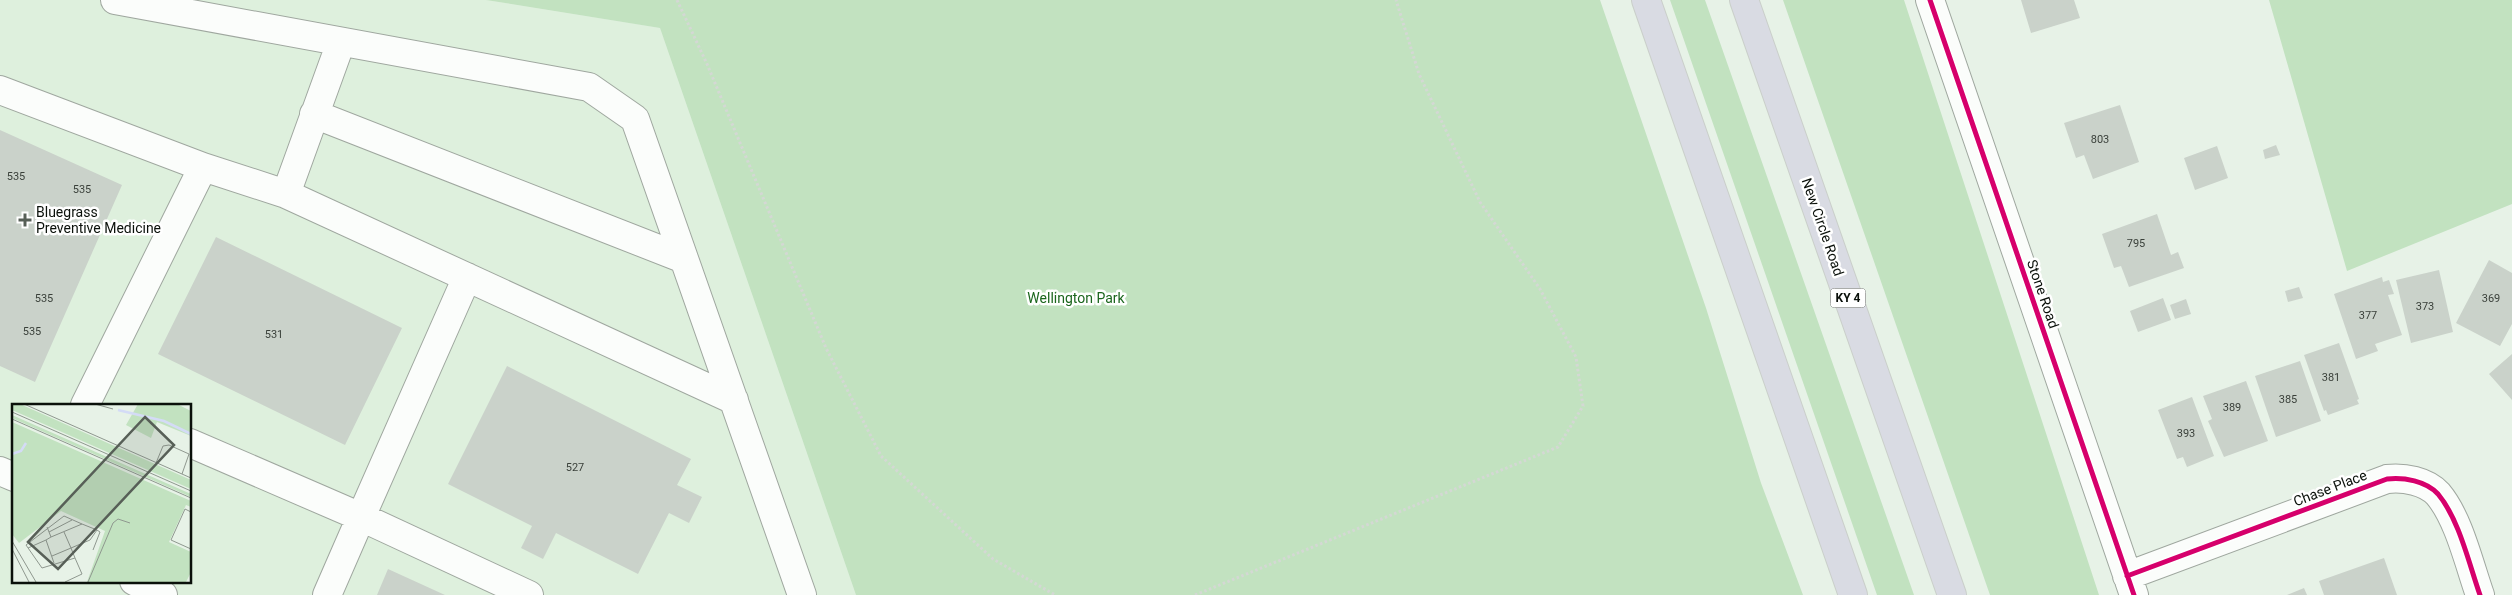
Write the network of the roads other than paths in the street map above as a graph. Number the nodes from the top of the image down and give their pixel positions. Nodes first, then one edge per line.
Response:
1 (115, 0) edge
2 (1646, 0) edge
3 (1744, 0) edge
4 (1930, 0) edge
5 (341, 42) junction
6 (0, 90) edge
7 (314, 114) junction
8 (203, 167) junction
9 (286, 194) junction
10 (684, 260) junction
11 (467, 277) junction
12 (734, 400) junction
13 (92, 403) edge
14 (191, 443) edge
15 (0, 471) edge
16 (12, 476) edge
17 (360, 517) junction
18 (136, 582) edge
19 (2130, 586) edge
20 (163, 595) edge
21 (327, 595) edge
22 (529, 595) edge
23 (802, 595) edge
24 (1853, 595) edge
25 (1952, 595) edge
26 (2480, 595) edge

1 - 5 street
2 - 24 highway
3 - 25 highway, New Circle Road / KY 4
4 - 19 street, Stone Road
5 - 7 street
5 - 10 street
6 - 8 street
7 - 9 street
7 - 10 street
8 - 9 street
8 - 13 street
9 - 11 street
10 - 12 street
11 - 12 street
11 - 17 street
12 - 23 street
14 - 17 street
15 - 16 street
17 - 21 street
17 - 22 street
18 - 20 street
19 - 26 street, Chase Place

